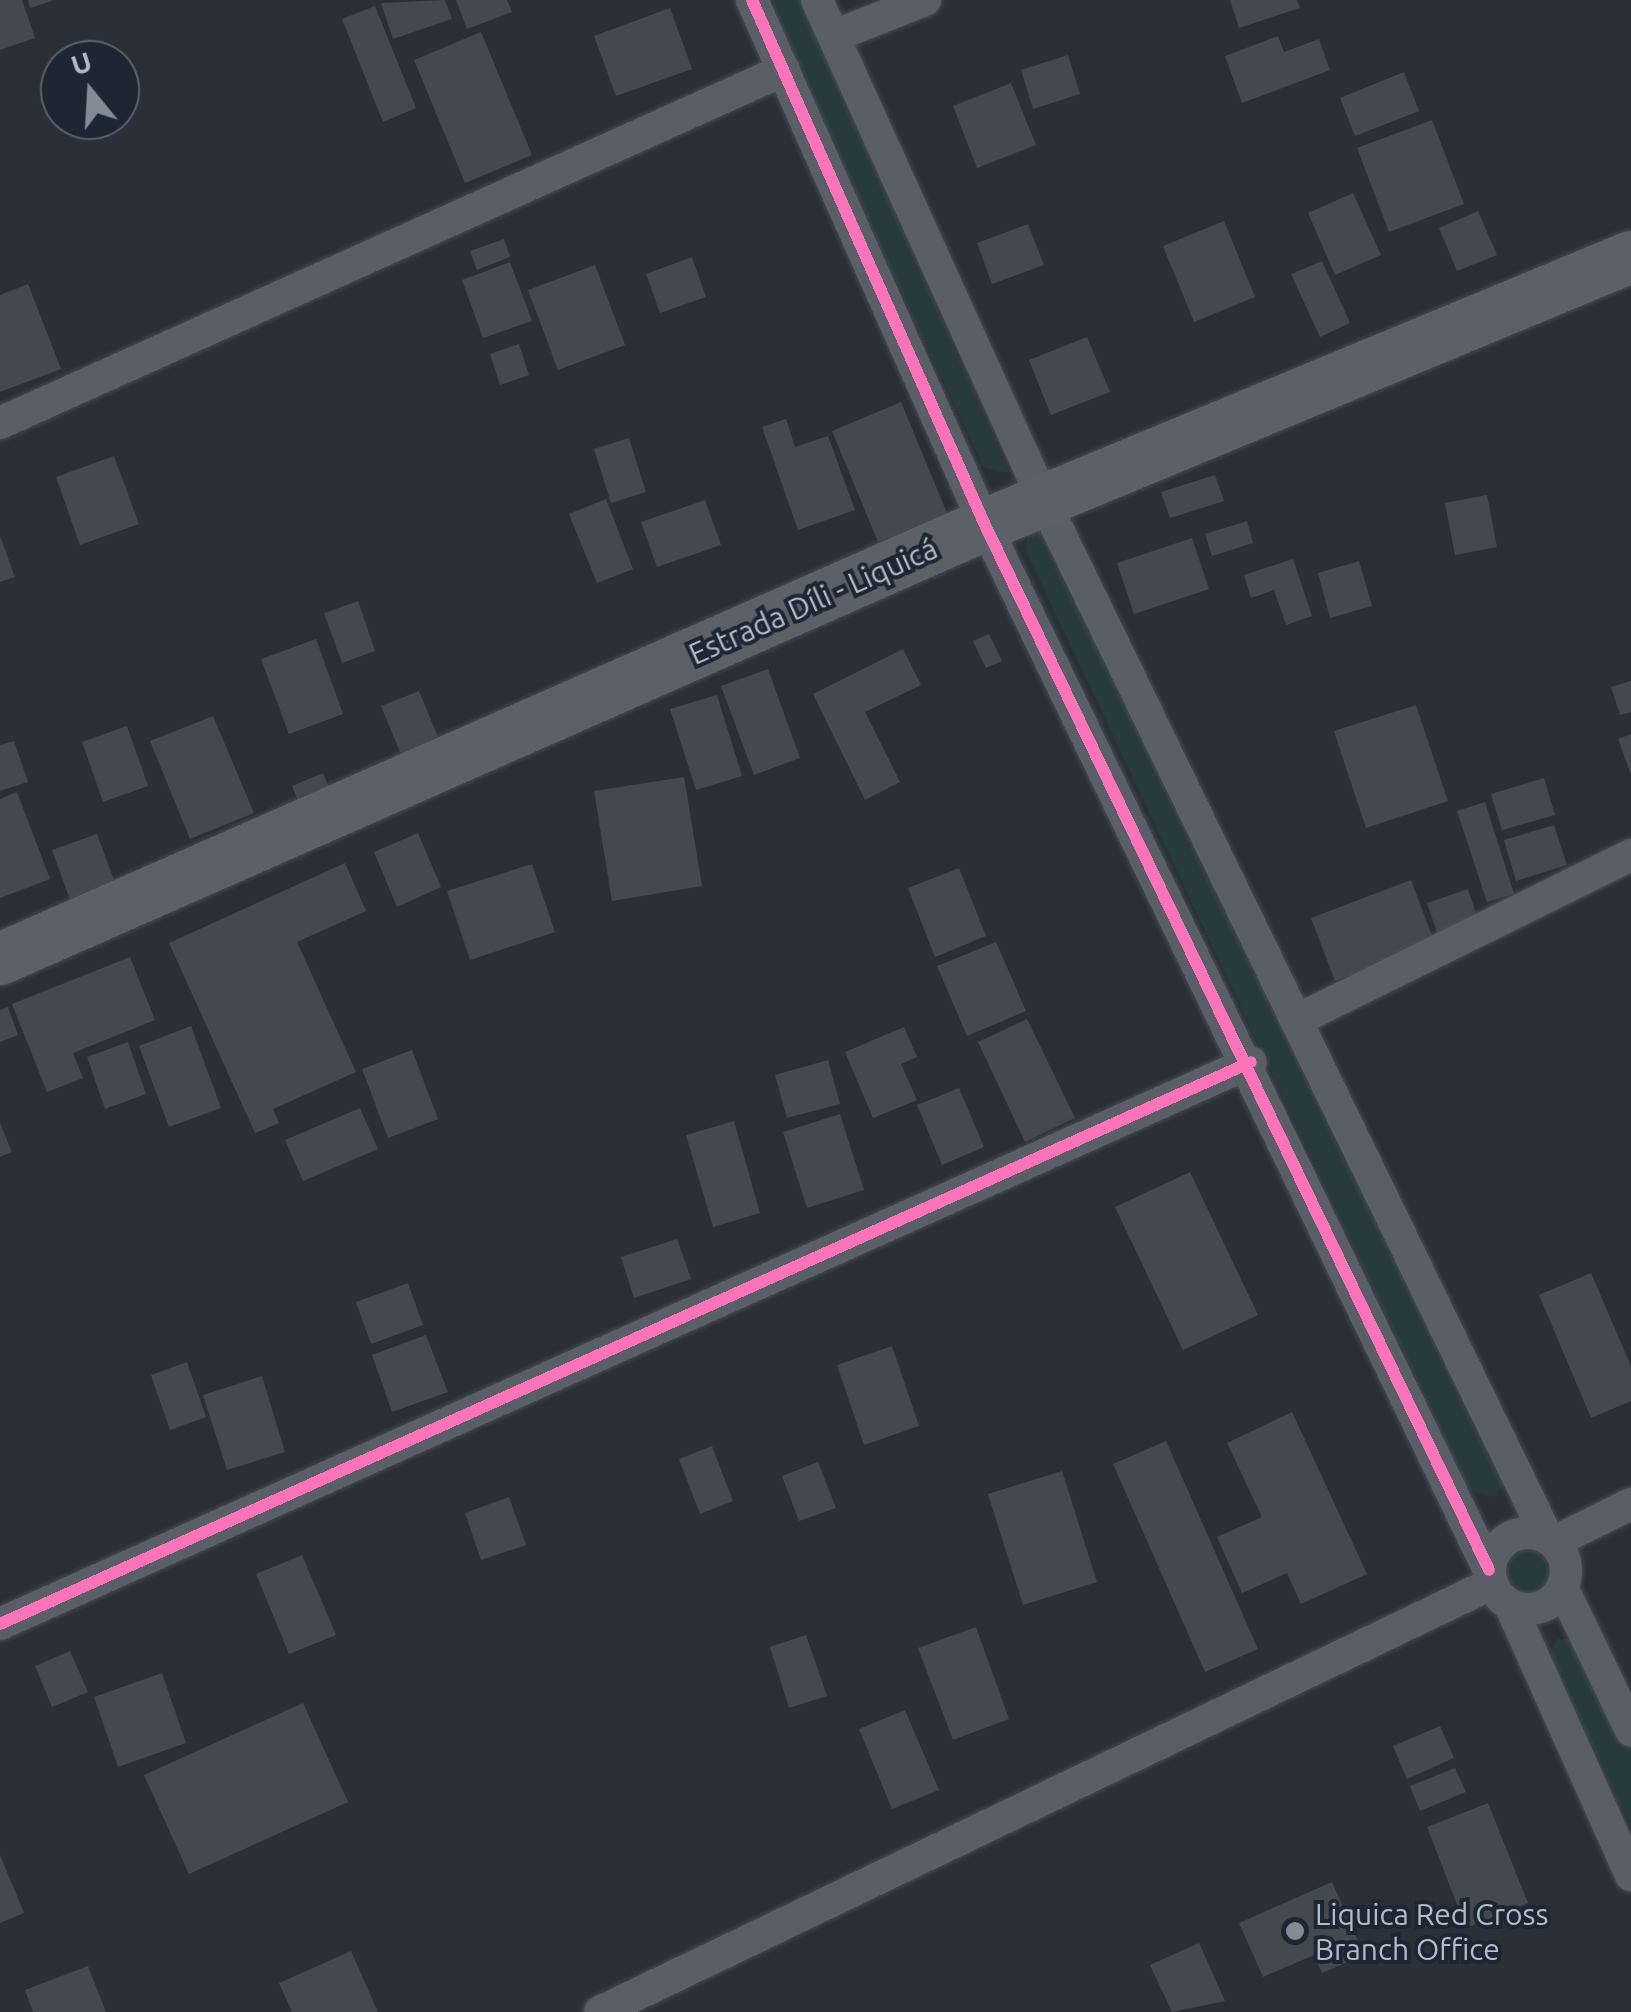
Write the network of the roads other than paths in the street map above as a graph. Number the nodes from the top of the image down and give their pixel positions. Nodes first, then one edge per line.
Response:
1 (752, 0) edge
2 (817, 0) edge
3 (924, 0) edge
4 (834, 36) junction
5 (784, 70) junction
6 (1631, 257) edge
7 (0, 422) edge
8 (1044, 501) junction
9 (986, 525) junction
10 (1631, 855) edge
11 (0, 958) edge
12 (1300, 1019) junction
13 (1251, 1062) junction
14 (1631, 1504) edge
15 (1550, 1539) junction
16 (1497, 1587) junction
17 (1563, 1589) junction
18 (0, 1624) edge
19 (1631, 1730) edge
20 (1631, 1875) edge
21 (600, 2012) edge

1 - 5 street
2 - 4 street
3 - 4 street
4 - 8 street
5 - 7 street
5 - 9 street
6 - 8 main road, Estrada Díli - Liquicá
8 - 9 main road, Estrada Díli - Liquicá
8 - 12 street
9 - 11 main road, Estrada Díli - Liquicá
9 - 13 street
10 - 12 street
12 - 15 street
13 - 16 street
13 - 18 street
14 - 15 street
15 - 16 street
15 - 17 street
16 - 17 street
16 - 20 street
16 - 21 street
17 - 19 street

